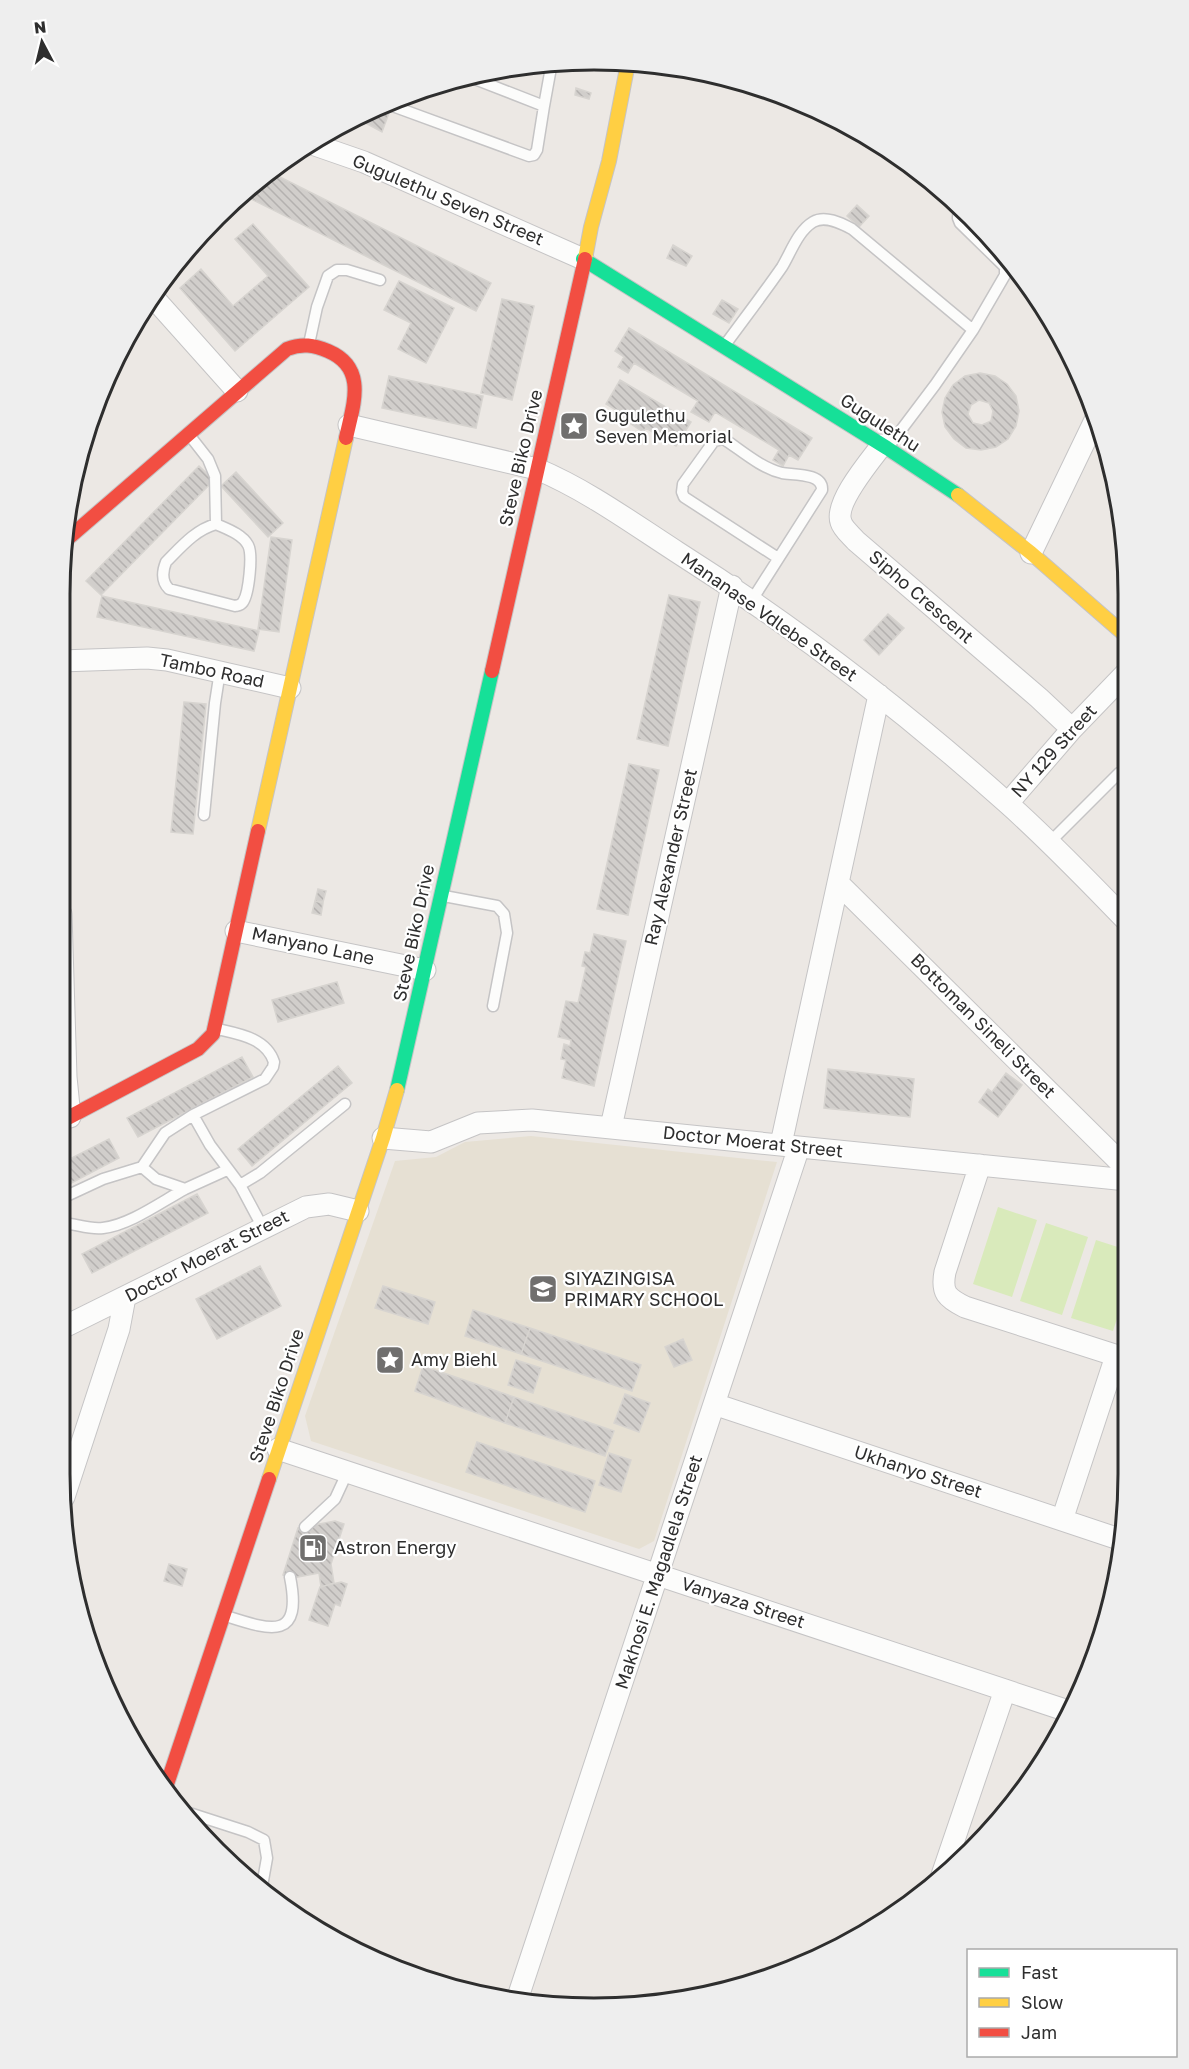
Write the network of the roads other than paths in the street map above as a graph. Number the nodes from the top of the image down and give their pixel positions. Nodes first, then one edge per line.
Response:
1 (626, 72) edge
2 (550, 73) edge
3 (484, 83) edge
4 (544, 106) junction
5 (399, 108) edge
6 (322, 148) edge
7 (958, 218) edge
8 (991, 252) edge
9 (591, 263) junction
10 (1005, 270) edge
11 (380, 280) dead end
12 (159, 303) edge
13 (973, 330) junction
14 (309, 344) junction
15 (725, 346) junction
16 (237, 391) junction
17 (349, 425) junction
18 (1093, 431) edge
19 (188, 434) junction
20 (885, 447) junction
21 (537, 469) junction
22 (216, 524) junction
23 (74, 532) edge
24 (1030, 553) junction
25 (778, 558) junction
26 (732, 586) junction
27 (752, 600) junction
28 (1118, 629) edge
29 (70, 661) edge
30 (220, 671) junction
31 (1118, 681) edge
32 (290, 688) junction
33 (879, 695) junction
34 (1072, 729) junction
35 (1118, 774) edge
36 (1008, 803) junction
37 (204, 814) dead end
38 (1049, 843) junction
39 (838, 883) junction
40 (440, 895) junction
41 (1118, 912) edge
42 (236, 931) junction
43 (425, 970) junction
44 (493, 1006) dead end
45 (214, 1028) junction
46 (345, 1104) dead end
47 (193, 1115) junction
48 (70, 1116) edge
49 (611, 1128) junction
50 (383, 1138) junction
51 (790, 1146) junction
52 (1118, 1160) edge
53 (980, 1165) junction
54 (142, 1167) junction
55 (227, 1170) junction
56 (1118, 1179) edge
57 (240, 1185) junction
58 (185, 1189) junction
59 (70, 1194) edge
60 (358, 1212) junction
61 (70, 1224) edge
62 (263, 1228) junction
63 (125, 1298) junction
64 (70, 1324) edge
65 (1118, 1357) edge
66 (1118, 1369) edge
67 (714, 1404) junction
68 (278, 1449) junction
69 (347, 1473) junction
70 (70, 1478) edge
71 (1062, 1520) junction
72 (305, 1527) dead end
73 (1114, 1537) edge
74 (657, 1575) junction
75 (290, 1577) dead end
76 (223, 1615) junction
77 (1005, 1690) junction
78 (1062, 1709) edge
79 (169, 1779) edge
80 (197, 1816) edge
81 (955, 1854) edge
82 (263, 1880) edge
83 (519, 1993) edge

1 - 9 street, Steve Biko Drive
2 - 4 lane
3 - 4 lane
4 - 5 lane
6 - 9 street, Gugulethu Seven Street
7 - 8 lane
9 - 15 street, Gugulethu
9 - 21 street, Steve Biko Drive
10 - 13 lane
11 - 14 lane
12 - 16 street
13 - 15 lane
13 - 20 lane
14 - 16 street
14 - 17 street
15 - 20 street, Gugulethu
16 - 19 street
17 - 21 street, Mananase Vdlebe Street
17 - 32 street
18 - 24 street
19 - 22 lane
19 - 23 street
20 - 24 street, Gugulethu
20 - 34 street, Sipho Crescent
21 - 26 street, Mananase Vdlebe Street
21 - 40 street, Steve Biko Drive
22 - 22 lane
24 - 28 street, Gugulethu
25 - 25 lane
25 - 27 lane
26 - 27 street, Mananase Vdlebe Street
26 - 49 street, Ray Alexander Street
27 - 33 street, Mananase Vdlebe Street
29 - 30 street, Tambo Road
30 - 32 street, Tambo Road
30 - 37 lane
31 - 34 street, NY 129 Street
32 - 42 street
33 - 36 street, Mananase Vdlebe Street
33 - 39 street, Makhosi E. Magadlela Street
34 - 36 street, NY 129 Street
35 - 38 lane
36 - 38 street, Mananase Vdlebe Street
38 - 41 street, Mananase Vdlebe Street
39 - 51 street, Makhosi E. Magadlela Street
39 - 52 street, Bottoman Sineli Street
40 - 43 street, Steve Biko Drive
40 - 44 lane
42 - 43 street, Manyano Lane
42 - 45 street
43 - 50 street, Steve Biko Drive
45 - 47 lane
45 - 48 street
46 - 57 lane
47 - 54 lane
47 - 55 lane
49 - 50 street, Doctor Moerat Street
49 - 51 street, Doctor Moerat Street
50 - 60 street, Steve Biko Drive
51 - 53 street, Doctor Moerat Street
51 - 67 street, Makhosi E. Magadlela Street
53 - 56 street, Doctor Moerat Street
53 - 65 street
54 - 58 lane
54 - 59 lane
55 - 57 lane
55 - 58 lane
57 - 62 lane
58 - 61 lane
60 - 62 street, Doctor Moerat Street
60 - 68 street, Steve Biko Drive
62 - 63 street, Doctor Moerat Street
63 - 64 street, Doctor Moerat Street
63 - 70 street
66 - 71 street
67 - 71 street, Ukhanyo Street
67 - 74 street, Makhosi E. Magadlela Street
68 - 69 street, Vanyaza Street
68 - 76 street, Steve Biko Drive
69 - 72 lane
69 - 74 street, Vanyaza Street
71 - 73 street, Ukhanyo Street
74 - 77 street, Vanyaza Street
74 - 83 street, Makhosi E. Magadlela Street
75 - 76 lane
76 - 79 street, Steve Biko Drive
77 - 78 street, Vanyaza Street
77 - 81 street
80 - 82 lane

